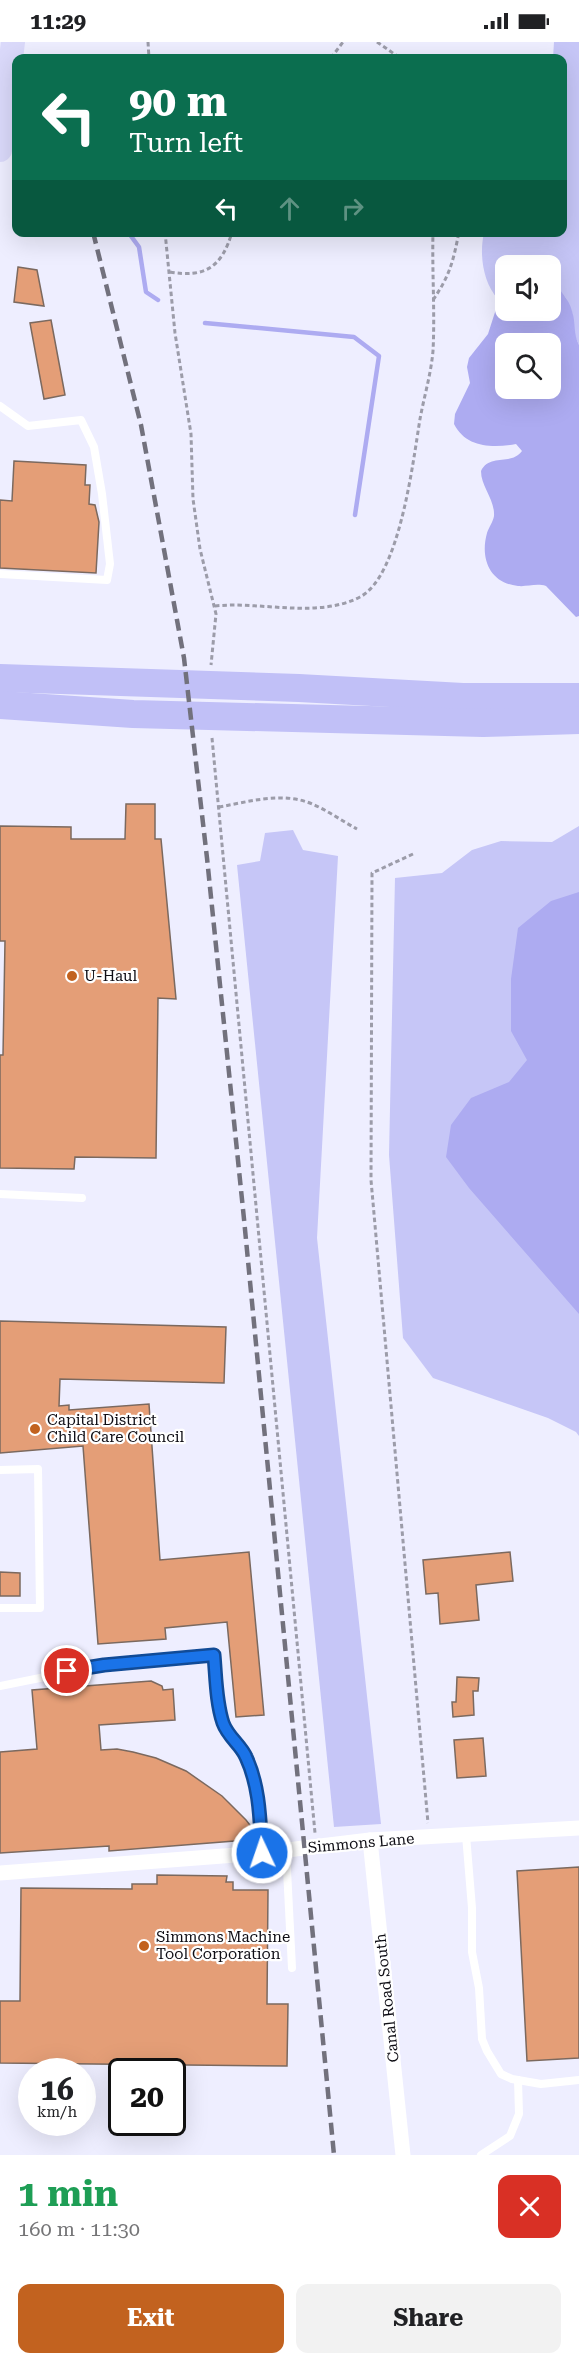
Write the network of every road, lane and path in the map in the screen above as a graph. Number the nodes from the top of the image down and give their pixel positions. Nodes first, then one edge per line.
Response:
1 (13, 42) edge
2 (376, 42) edge
3 (394, 54) edge
4 (4, 92) edge
5 (0, 150) edge
6 (166, 237) edge
7 (230, 237) edge
8 (433, 237) edge
9 (458, 237) edge
10 (170, 272) junction
11 (432, 302) junction
12 (0, 406) edge
13 (0, 574) edge
14 (215, 606) junction
15 (210, 671) dead end
16 (0, 678) edge
17 (579, 697) edge
18 (0, 705) edge
19 (579, 720) edge
20 (212, 731) dead end
21 (219, 807) junction
22 (357, 829) dead end
23 (413, 854) dead end
24 (0, 1194) edge
25 (82, 1198) dead end
26 (0, 1470) edge
27 (0, 1608) edge
28 (0, 1686) edge
29 (579, 1828) edge
30 (466, 1835) junction
31 (429, 1837) junction
32 (370, 1840) junction
33 (316, 1847) junction
34 (286, 1850) junction
35 (262, 1853) junction
36 (0, 1873) edge
37 (292, 1968) dead end
38 (518, 2080) junction
39 (579, 2080) edge
40 (403, 2155) edge
41 (481, 2155) edge

1 - 4 main road
2 - 3 path
4 - 5 main road
6 - 10 path
7 - 10 path
8 - 11 path
9 - 11 path
10 - 14 path
11 - 14 path
12 - 13 lane
14 - 15 path
16 - 17 highway
18 - 19 highway
20 - 21 path
21 - 22 path
21 - 33 path
23 - 31 path
24 - 25 lane
26 - 27 lane
28 - 35 lane
29 - 30 street, Simmons Lane
30 - 31 street, Simmons Lane
30 - 38 lane
31 - 32 street, Simmons Lane
32 - 33 street, Simmons Lane
32 - 40 street, Canal Road South
33 - 34 street, Simmons Lane
34 - 35 street, Simmons Lane
34 - 37 lane
35 - 36 street, Simmons Lane
38 - 39 lane
38 - 41 lane

